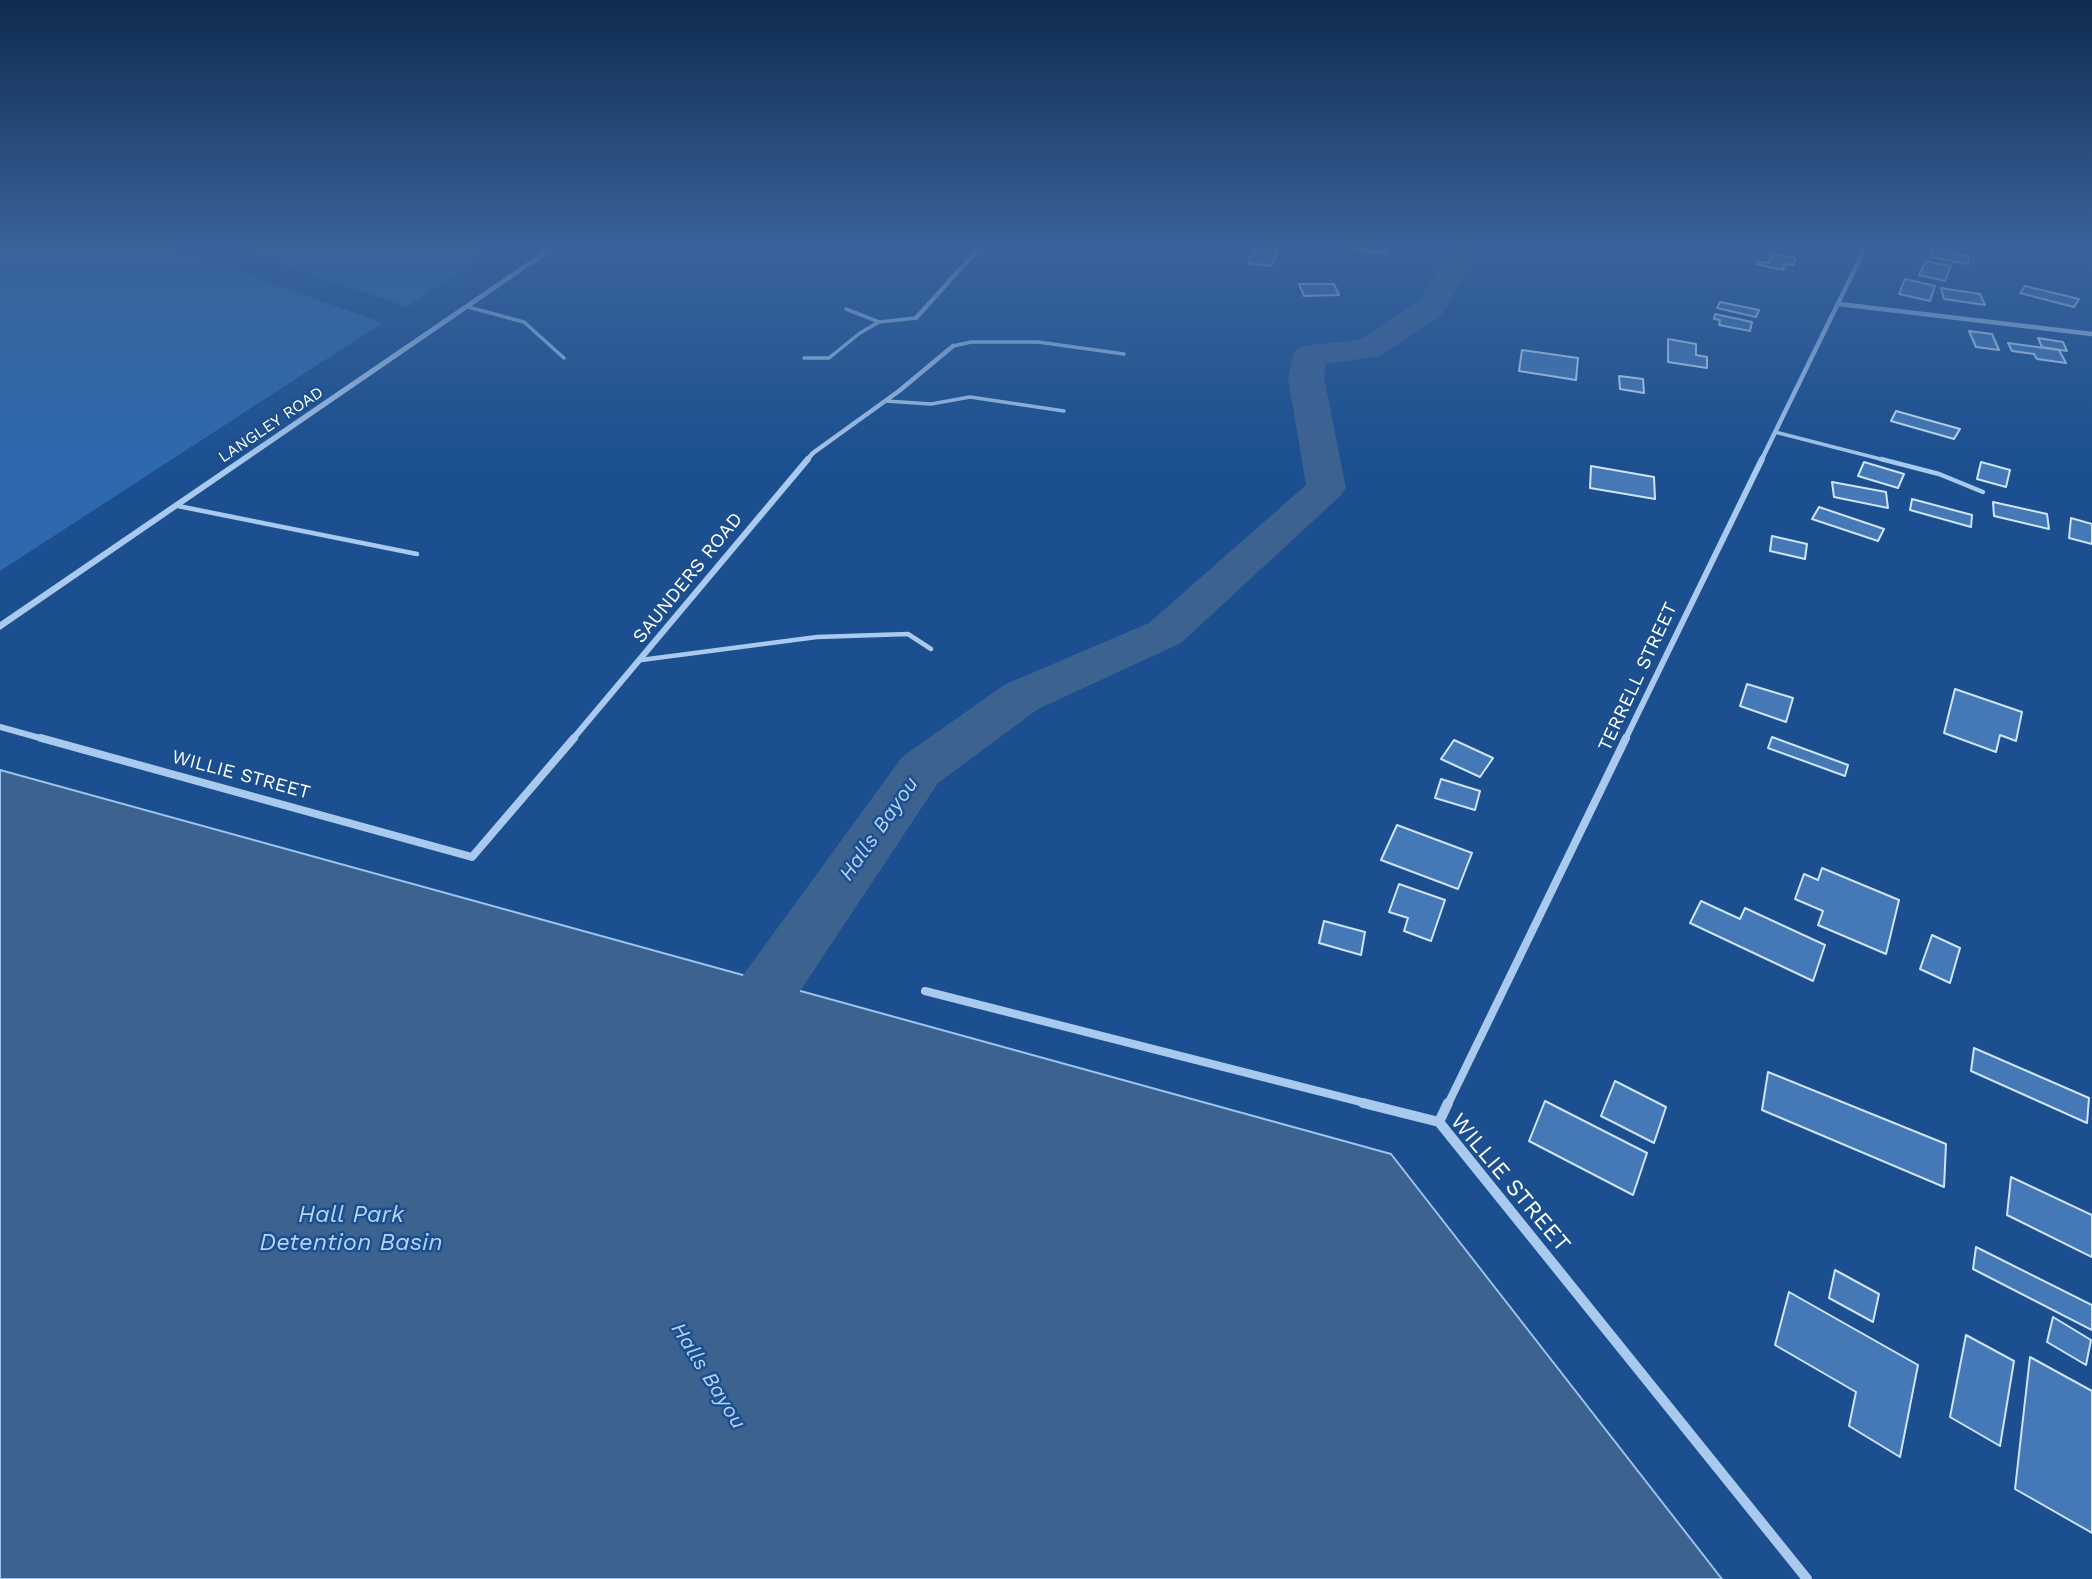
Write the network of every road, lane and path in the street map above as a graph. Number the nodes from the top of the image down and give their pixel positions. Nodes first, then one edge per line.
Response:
1 (450, 320) edge
2 (515, 320) edge
3 (873, 320) edge
4 (900, 320) edge
5 (1831, 320) edge
6 (1971, 320) edge
7 (879, 322) junction
8 (2092, 334) edge
9 (953, 346) joint
10 (1124, 354) dead end
11 (564, 358) dead end
12 (804, 358) dead end
13 (886, 401) junction
14 (1064, 411) dead end
15 (1775, 432) junction
16 (1983, 492) dead end
17 (178, 506) junction
18 (417, 554) dead end
19 (0, 627) edge
20 (932, 649) dead end
21 (641, 660) junction
22 (0, 727) edge
23 (472, 857) joint
24 (925, 991) dead end
25 (1439, 1122) junction
26 (1807, 1579) edge

1 - 17 street, LANGLEY ROAD
2 - 11 lane
3 - 7 lane
4 - 7 lane
5 - 15 street, TERRELL STREET
6 - 8 street
7 - 12 lane
9 - 10 lane
9 - 13 street, SAUNDERS ROAD
13 - 14 lane
13 - 21 street, SAUNDERS ROAD
15 - 16 lane
15 - 25 street, TERRELL STREET
17 - 18 lane
17 - 19 street, LANGLEY ROAD
20 - 21 lane
21 - 23 street, SAUNDERS ROAD
22 - 23 street, WILLIE STREET
24 - 25 street, WILLIE STREET
25 - 26 street, WILLIE STREET

